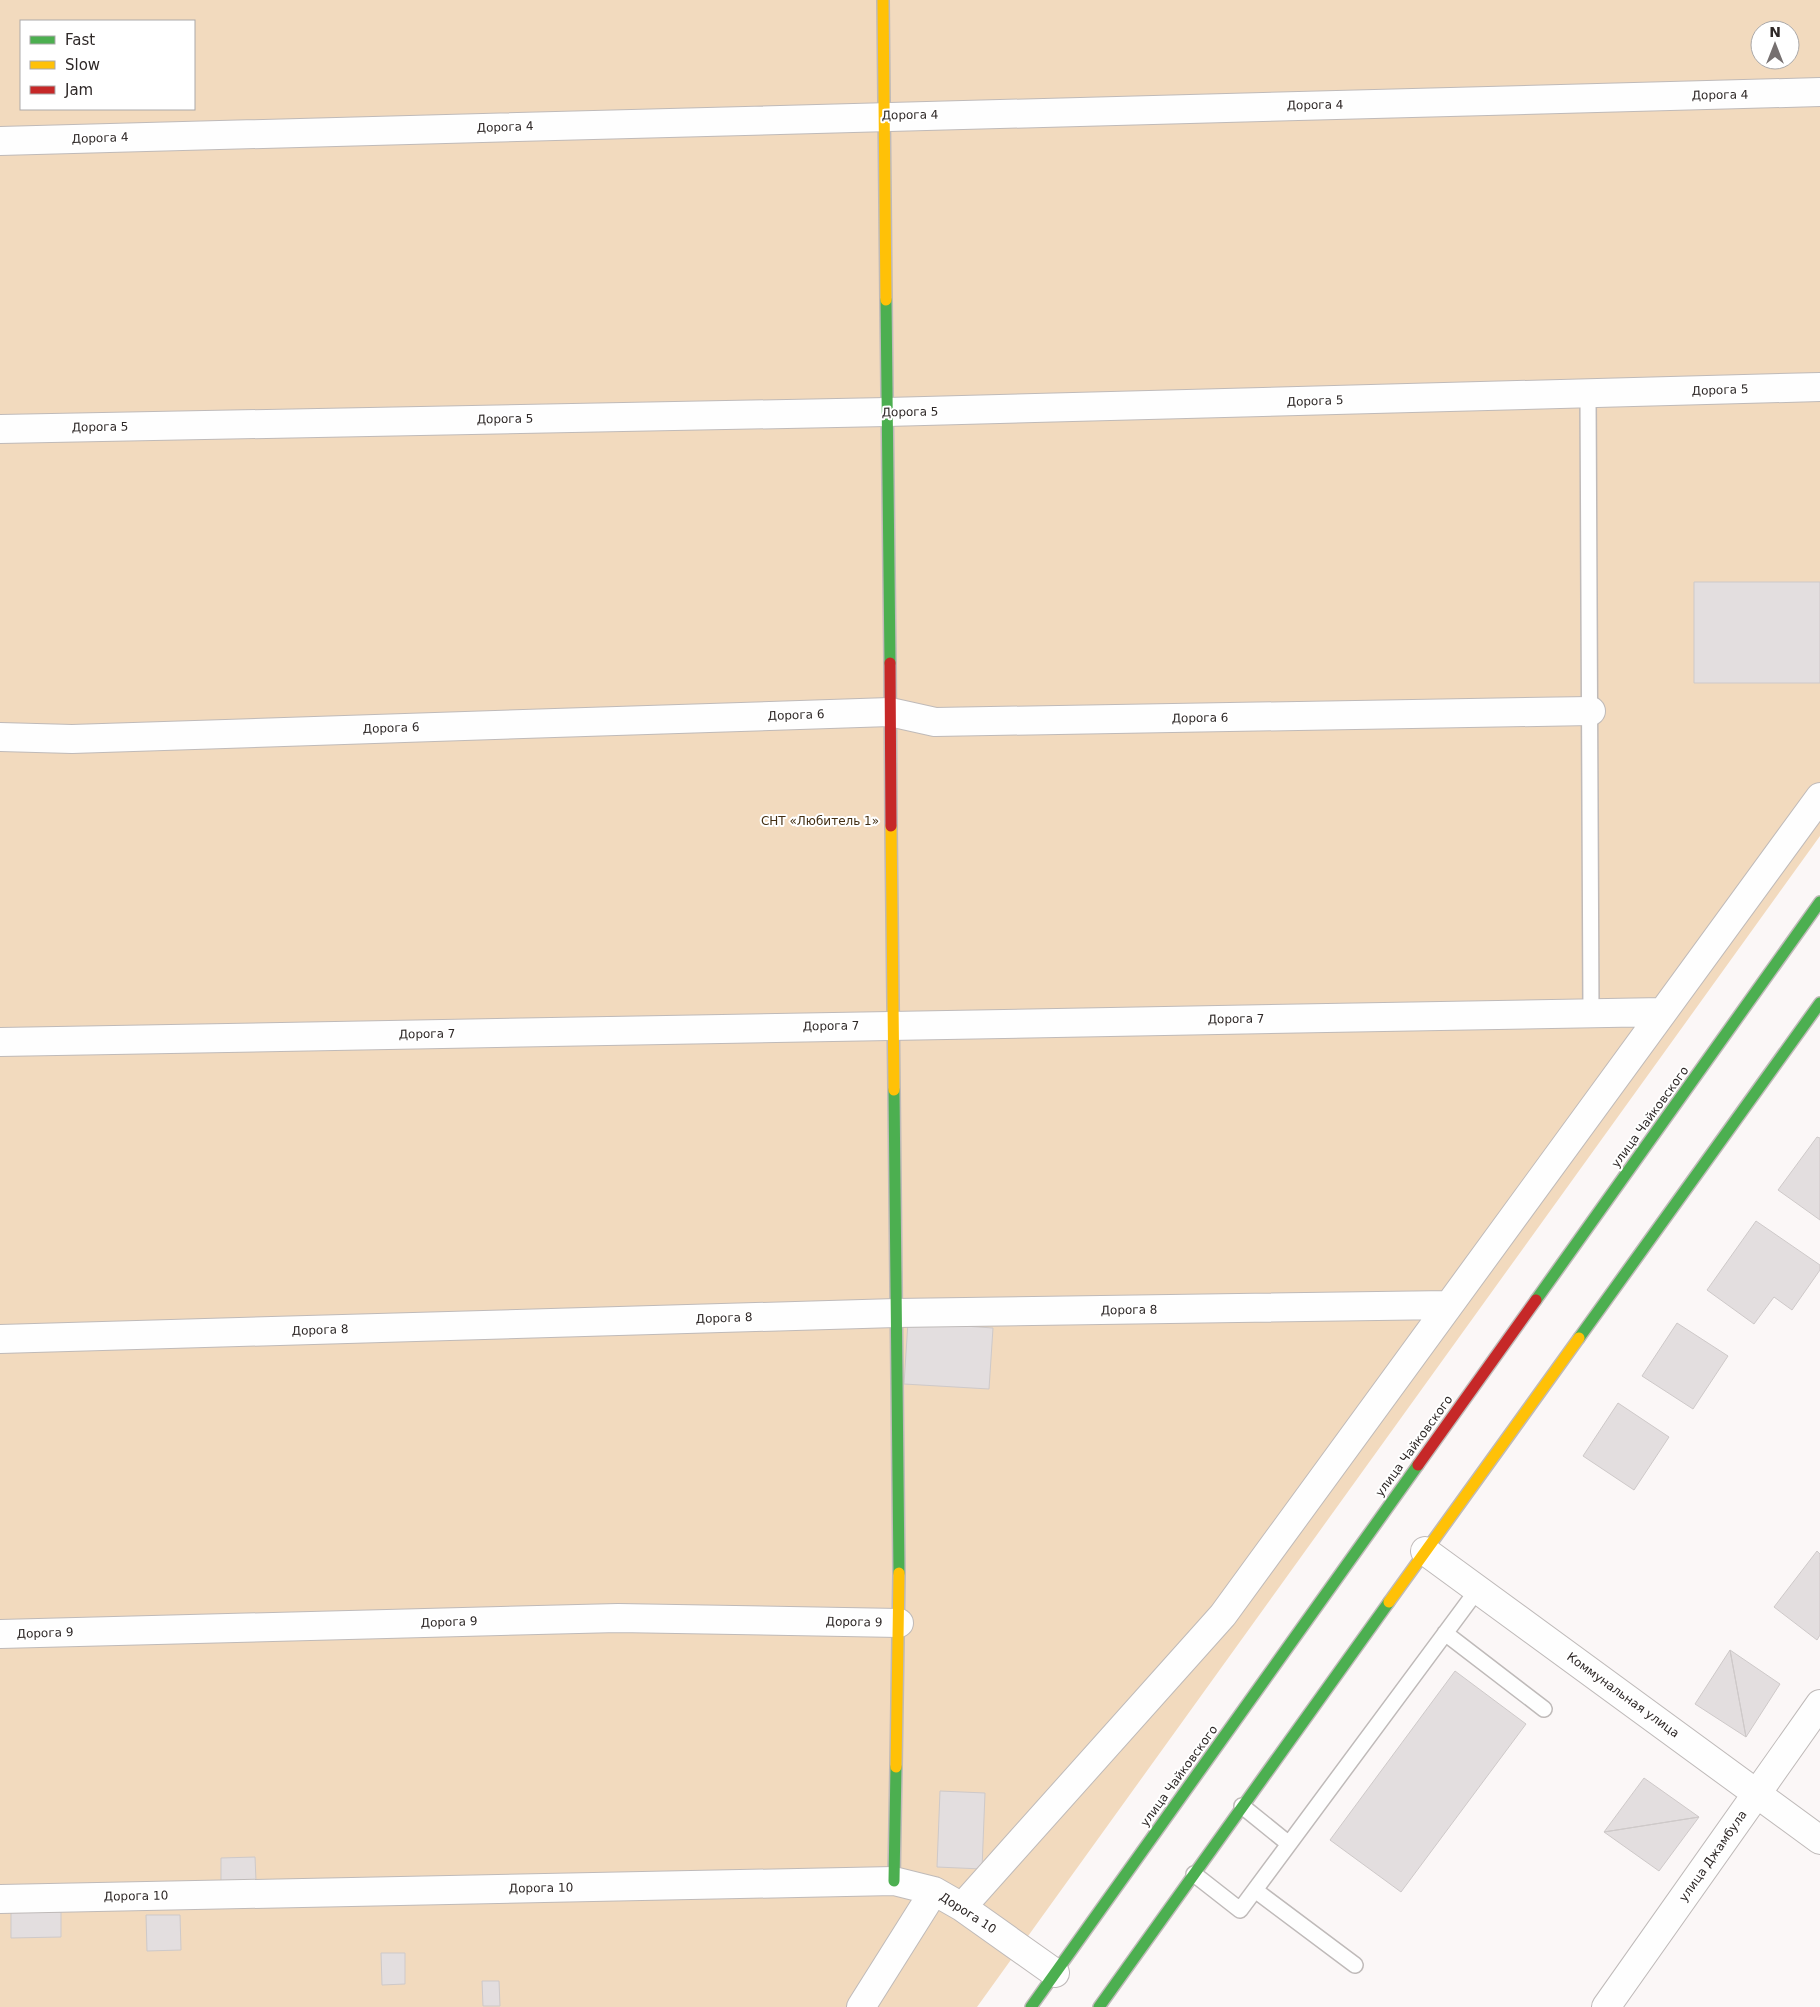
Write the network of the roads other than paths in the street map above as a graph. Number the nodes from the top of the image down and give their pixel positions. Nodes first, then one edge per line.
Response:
1 (883, 0) edge
2 (1820, 92) edge
3 (884, 116) junction
4 (0, 141) edge
5 (1820, 387) edge
6 (1588, 393) junction
7 (887, 412) junction
8 (0, 428) edge
9 (1591, 711) junction
10 (890, 712) junction
11 (0, 737) edge
12 (1820, 797) edge
13 (1820, 902) edge
14 (1820, 1002) edge
15 (1663, 1012) junction
16 (1591, 1013) junction
17 (893, 1025) junction
18 (0, 1042) edge
19 (1449, 1305) junction
20 (896, 1313) junction
21 (0, 1339) edge
22 (1425, 1550) junction
23 (1478, 1589) junction
24 (899, 1623) junction
25 (1445, 1633) junction
26 (0, 1634) edge
27 (1820, 1704) edge
28 (1544, 1709) dead end
29 (1757, 1794) junction
30 (1242, 1806) junction
31 (1820, 1840) edge
32 (1289, 1844) junction
33 (1194, 1874) junction
34 (894, 1881) junction
35 (1255, 1890) junction
36 (934, 1891) junction
37 (0, 1899) edge
38 (962, 1907) junction
39 (1355, 1965) dead end
40 (1055, 1973) junction
41 (861, 2007) edge
42 (1031, 2007) edge
43 (1099, 2007) edge
44 (1606, 2007) edge

1 - 3 main road
2 - 3 street, Дорога 4
3 - 4 street, Дорога 4
3 - 7 main road
5 - 6 street, Дорога 5
6 - 7 street, Дорога 5
6 - 9 lane
7 - 8 street, Дорога 5
7 - 10 main road
9 - 10 street, Дорога 6
9 - 16 lane
10 - 11 street, Дорога 6
10 - 17 main road
12 - 15 street
13 - 40 main road, улица Чайковского
14 - 22 main road
15 - 16 street, Дорога 7
15 - 19 street
16 - 17 street, Дорога 7
17 - 18 street, Дорога 7
17 - 20 main road
19 - 20 street, Дорога 8
19 - 38 street
20 - 21 street, Дорога 8
20 - 24 main road
22 - 23 street, Коммунальная улица
22 - 30 main road
23 - 25 lane
23 - 29 street, Коммунальная улица
24 - 26 street, Дорога 9
24 - 34 main road
25 - 28 lane
25 - 32 lane
27 - 29 street, улица Джамбула
29 - 31 street, Коммунальная улица
29 - 44 street, улица Джамбула
30 - 32 lane
30 - 33 main road
32 - 35 lane
33 - 35 lane
33 - 43 main road
34 - 36 street, Дорога 10
34 - 37 street, Дорога 10
35 - 39 lane
36 - 38 street, Дорога 10
36 - 41 street
38 - 40 street, Дорога 10
40 - 42 main road, улица Чайковского

